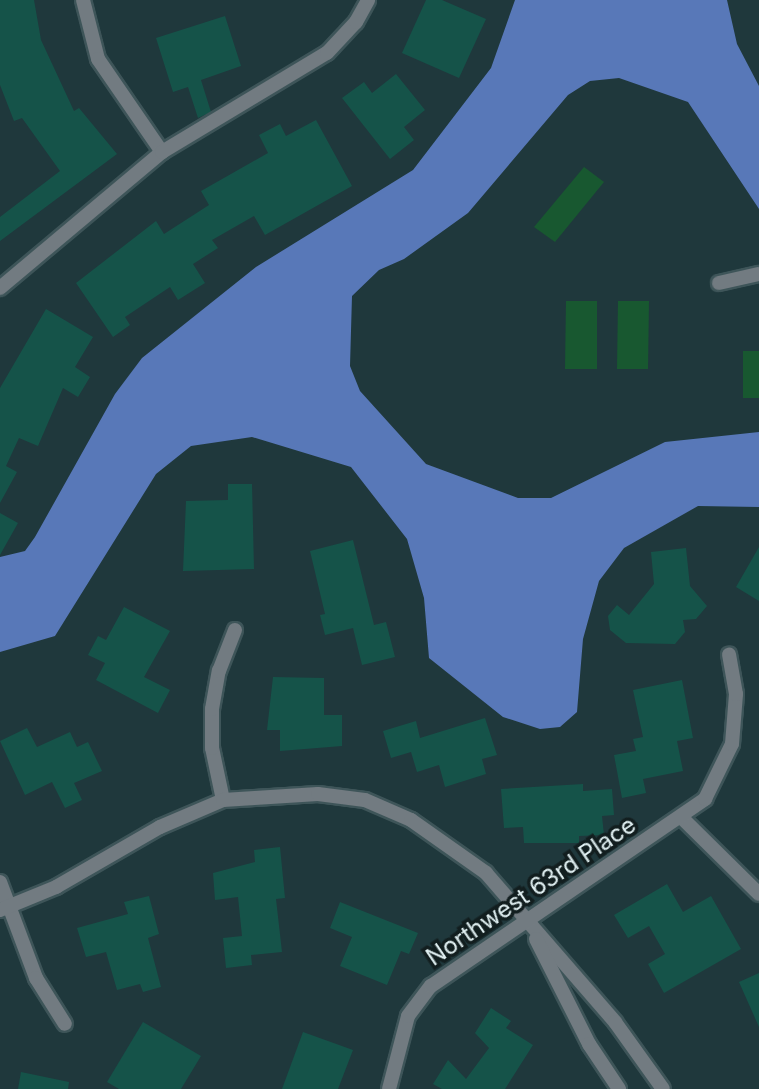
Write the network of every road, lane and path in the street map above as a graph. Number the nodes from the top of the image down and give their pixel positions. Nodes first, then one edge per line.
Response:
1 (83, 0) edge
2 (368, 0) edge
3 (162, 152) junction
4 (759, 274) edge
5 (719, 283) dead end
6 (0, 288) edge
7 (235, 630) dead end
8 (729, 655) dead end
9 (223, 800) junction
10 (682, 818) junction
11 (0, 882) edge
12 (759, 894) edge
13 (4, 908) edge
14 (526, 919) junction
15 (65, 1024) dead end
16 (389, 1089) edge
17 (619, 1089) edge
18 (663, 1089) edge

1 - 3 street
2 - 3 street
3 - 6 street
4 - 5 street
7 - 9 street
8 - 10 street, Northwest 63rd Place
9 - 13 street
9 - 14 street
10 - 12 street
10 - 14 street, Northwest 63rd Place
11 - 13 street
13 - 15 street
14 - 16 street, Northwest 63rd Place
14 - 17 street
14 - 18 street

